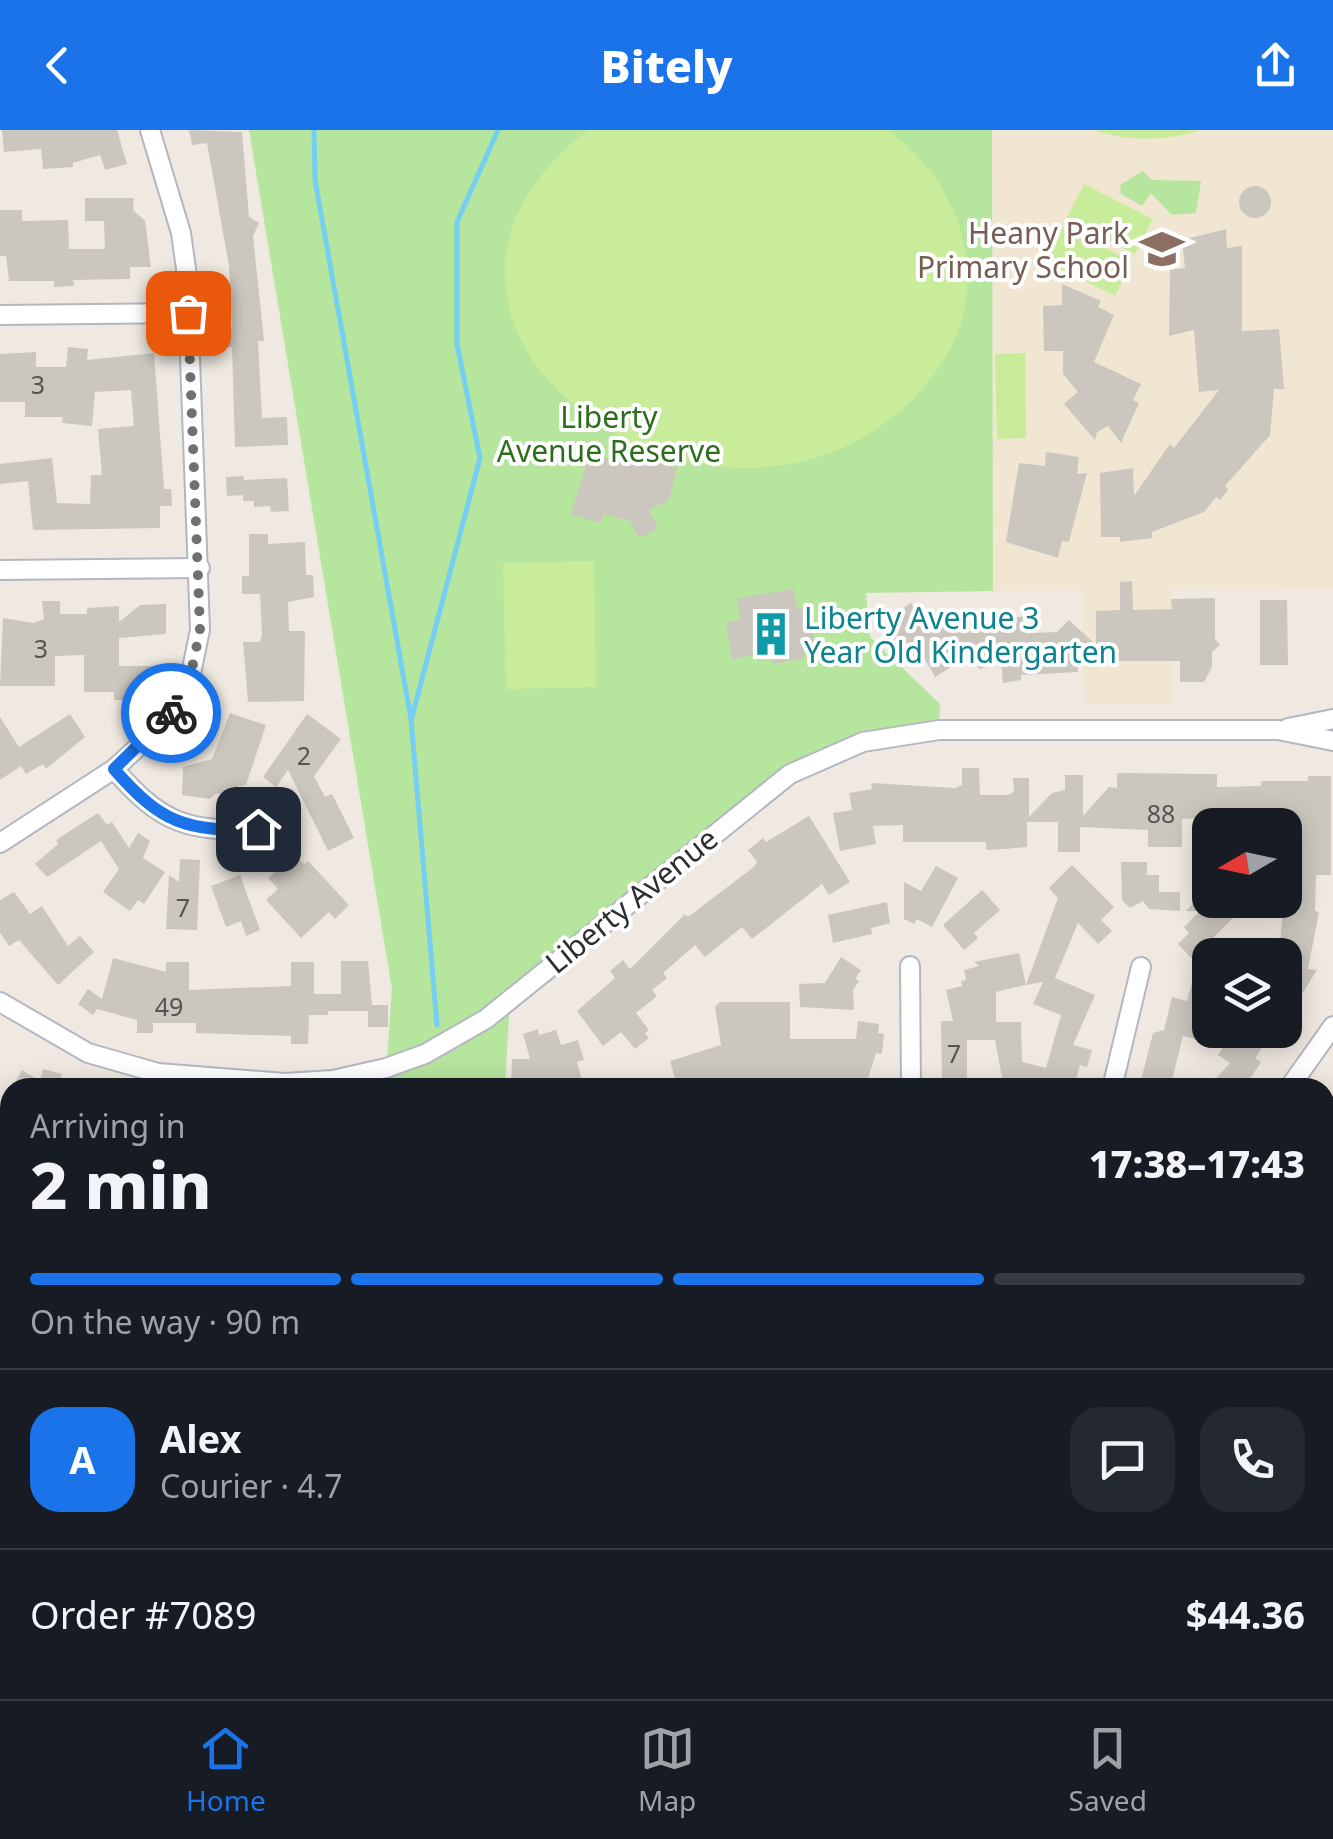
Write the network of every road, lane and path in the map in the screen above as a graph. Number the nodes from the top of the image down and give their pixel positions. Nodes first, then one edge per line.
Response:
1 (150, 130) edge
2 (188, 313) junction
3 (0, 316) edge
4 (200, 568) junction
5 (0, 570) edge
6 (1333, 720) edge
7 (1278, 730) junction
8 (1333, 740) edge
9 (114, 769) junction
10 (258, 829) dead end
11 (0, 843) edge
12 (910, 966) dead end
13 (1141, 967) dead end
14 (1, 1002) edge
15 (1333, 1026) edge
16 (200, 1078) edge
17 (335, 1078) edge
18 (911, 1078) edge
19 (1114, 1078) edge
20 (1296, 1078) edge

1 - 2 street
2 - 3 street
2 - 4 street
4 - 5 street
4 - 9 street
6 - 7 street, Liberty Avenue
7 - 8 street, Liberty Avenue
7 - 17 street, Liberty Avenue
9 - 10 street
9 - 11 street
12 - 18 street
13 - 19 street
14 - 16 street, Liberty Avenue
15 - 20 street

